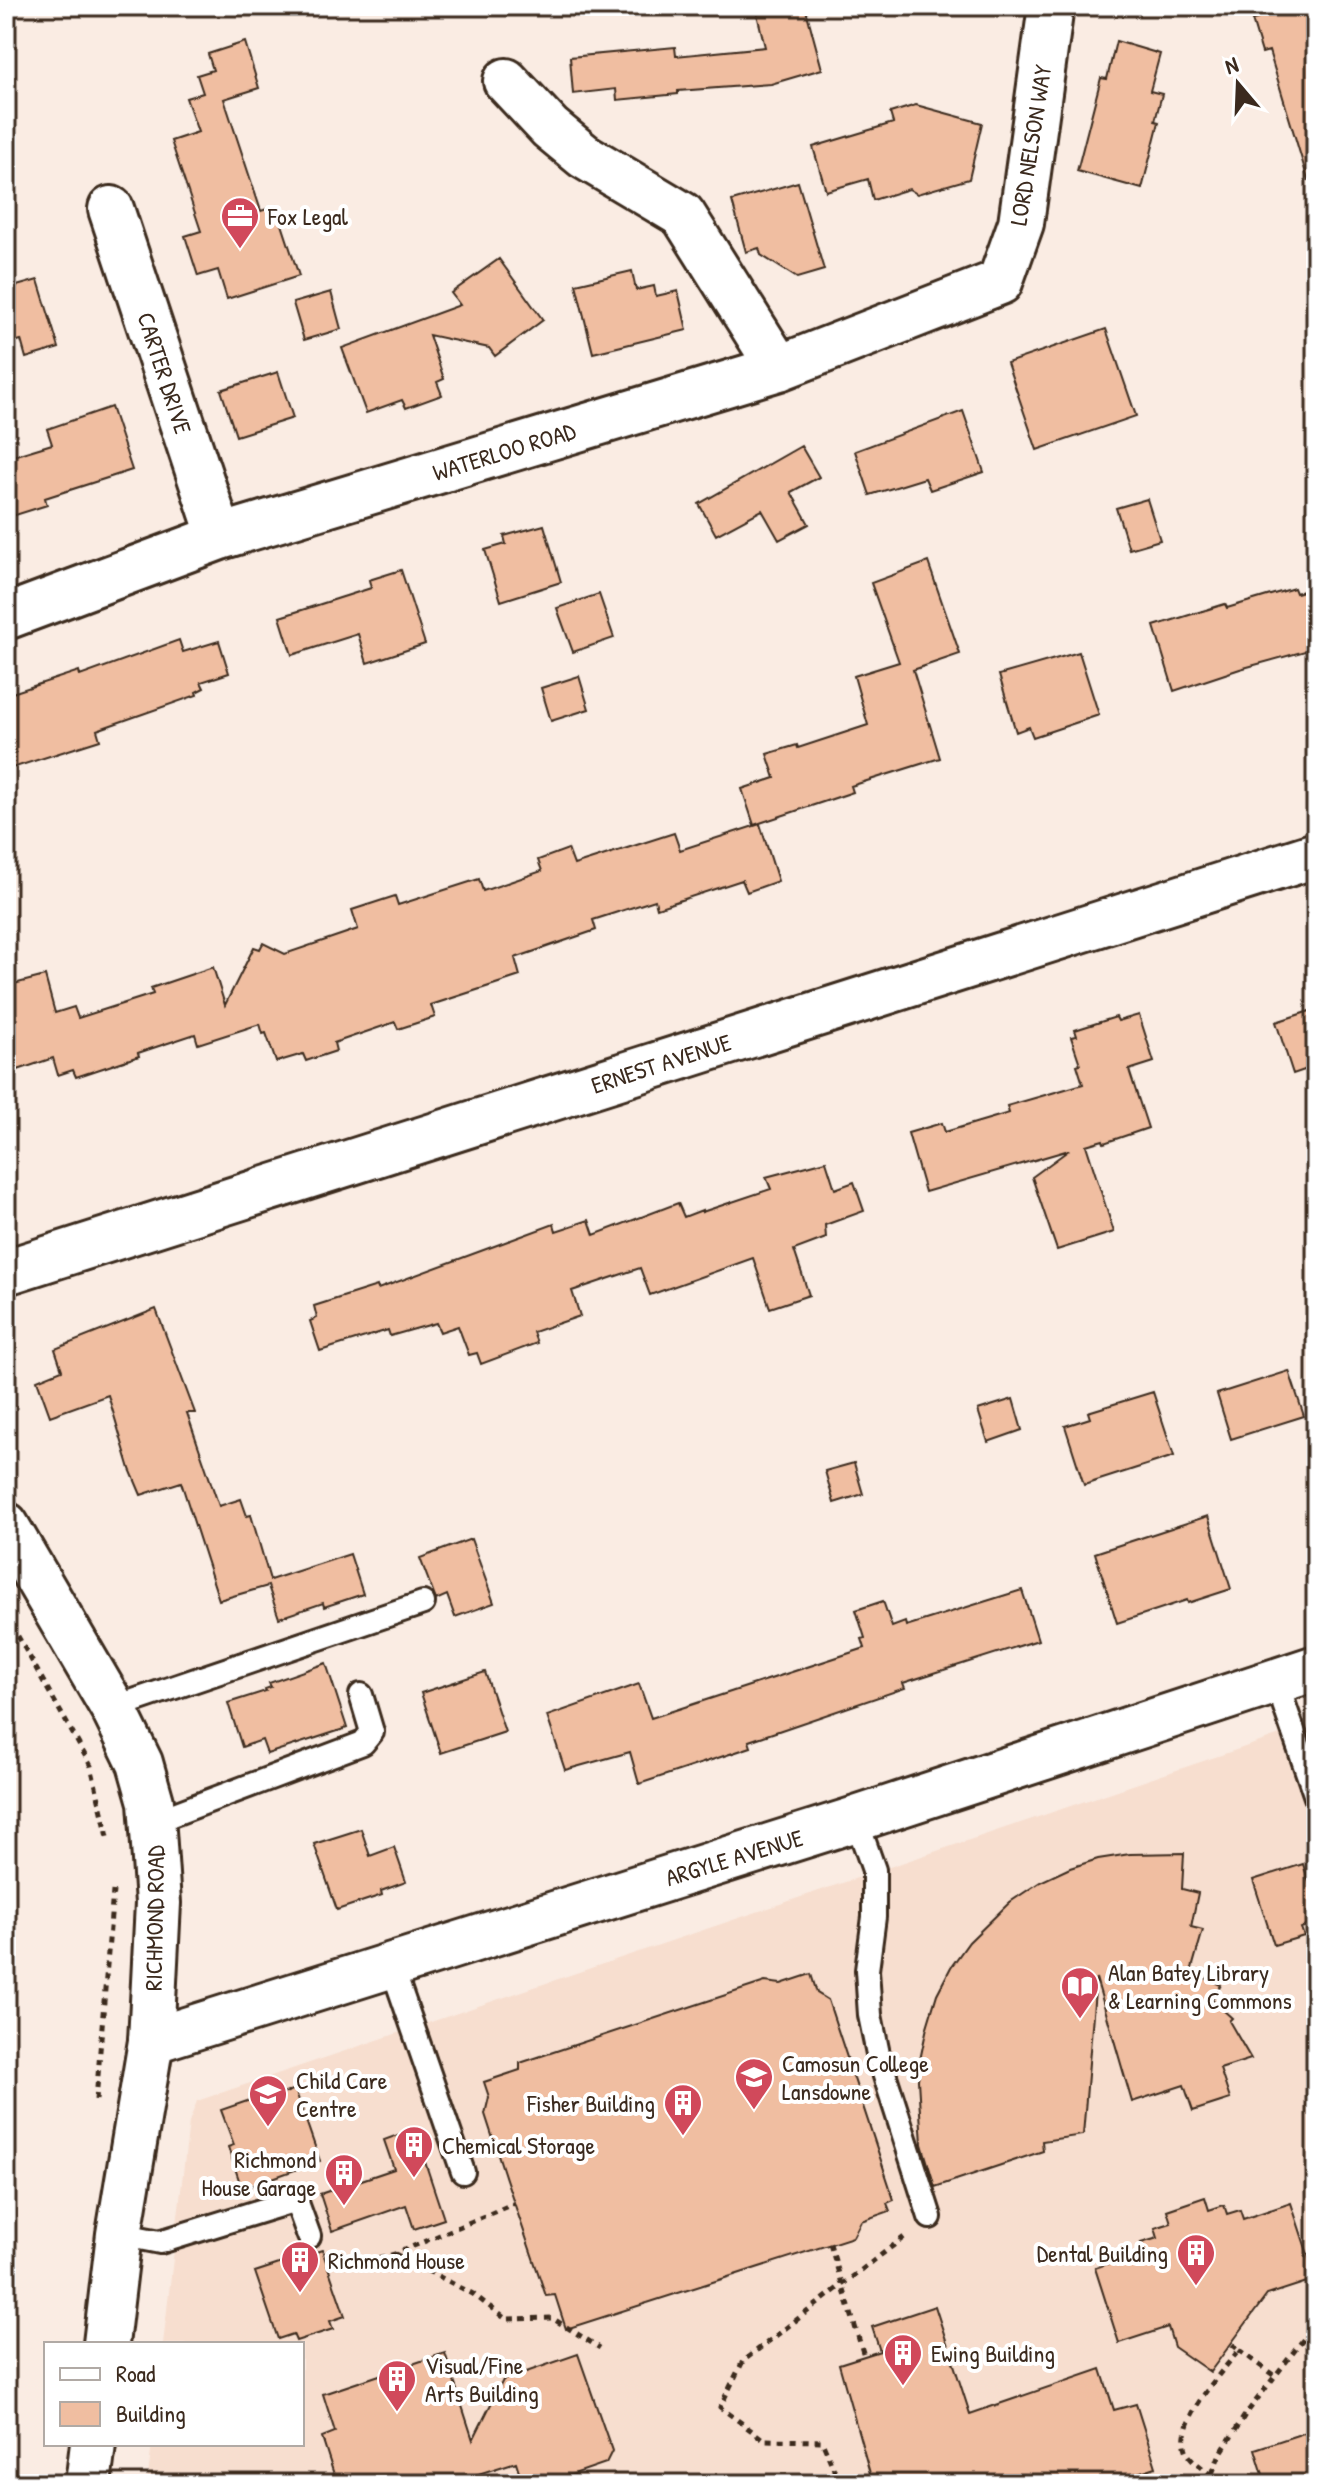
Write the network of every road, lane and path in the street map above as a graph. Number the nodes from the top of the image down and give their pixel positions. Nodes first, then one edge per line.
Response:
1 (1051, 6) edge
2 (506, 81) dead end
3 (111, 209) dead end
4 (1000, 282) joint
5 (779, 368) junction
6 (220, 537) junction
7 (6, 617) edge
8 (1316, 855) edge
9 (6, 1272) edge
10 (6, 1525) edge
11 (423, 1603) dead end
12 (6, 1615) edge
13 (1296, 1675) edge
14 (361, 1695) dead end
15 (113, 1708) junction
16 (1316, 1797) edge
17 (856, 1819) junction
18 (153, 1822) junction
19 (110, 1854) dead end
20 (113, 1882) dead end
21 (391, 1964) junction
22 (151, 2041) junction
23 (96, 2106) dead end
24 (463, 2172) dead end
25 (515, 2203) dead end
26 (930, 2217) joint
27 (119, 2234) junction
28 (309, 2236) joint
29 (830, 2244) dead end
30 (395, 2254) junction
31 (1316, 2323) edge
32 (106, 2342) edge
33 (1232, 2344) dead end
34 (600, 2348) dead end
35 (1239, 2350) junction
36 (864, 2356) dead end
37 (1276, 2377) junction
38 (93, 2446) edge
39 (1212, 2475) junction
40 (88, 2484) edge
41 (840, 2484) edge
42 (1208, 2484) edge

1 - 4 street, LORD NELSON WAY
2 - 5 street
3 - 6 street, CARTER DRIVE
4 - 5 street, WATERLOO ROAD
5 - 6 street, WATERLOO ROAD
6 - 7 street, WATERLOO ROAD
8 - 9 street, ERNEST AVENUE
10 - 15 street, RICHMOND ROAD
11 - 15 lane
12 - 19 path
13 - 16 lane
13 - 17 street, ARGYLE AVENUE
14 - 18 lane
15 - 18 street, RICHMOND ROAD
17 - 21 street, ARGYLE AVENUE
17 - 26 lane
18 - 22 street, RICHMOND ROAD
20 - 23 path
21 - 22 street, ARGYLE AVENUE
21 - 24 lane
22 - 27 street, RICHMOND ROAD
25 - 30 path
26 - 41 path
27 - 28 lane
27 - 32 street, RICHMOND ROAD
28 - 30 path
29 - 36 path, bridge
30 - 34 path
31 - 37 path
33 - 35 path
35 - 37 path
35 - 39 path
37 - 39 path
38 - 40 street
39 - 42 path

